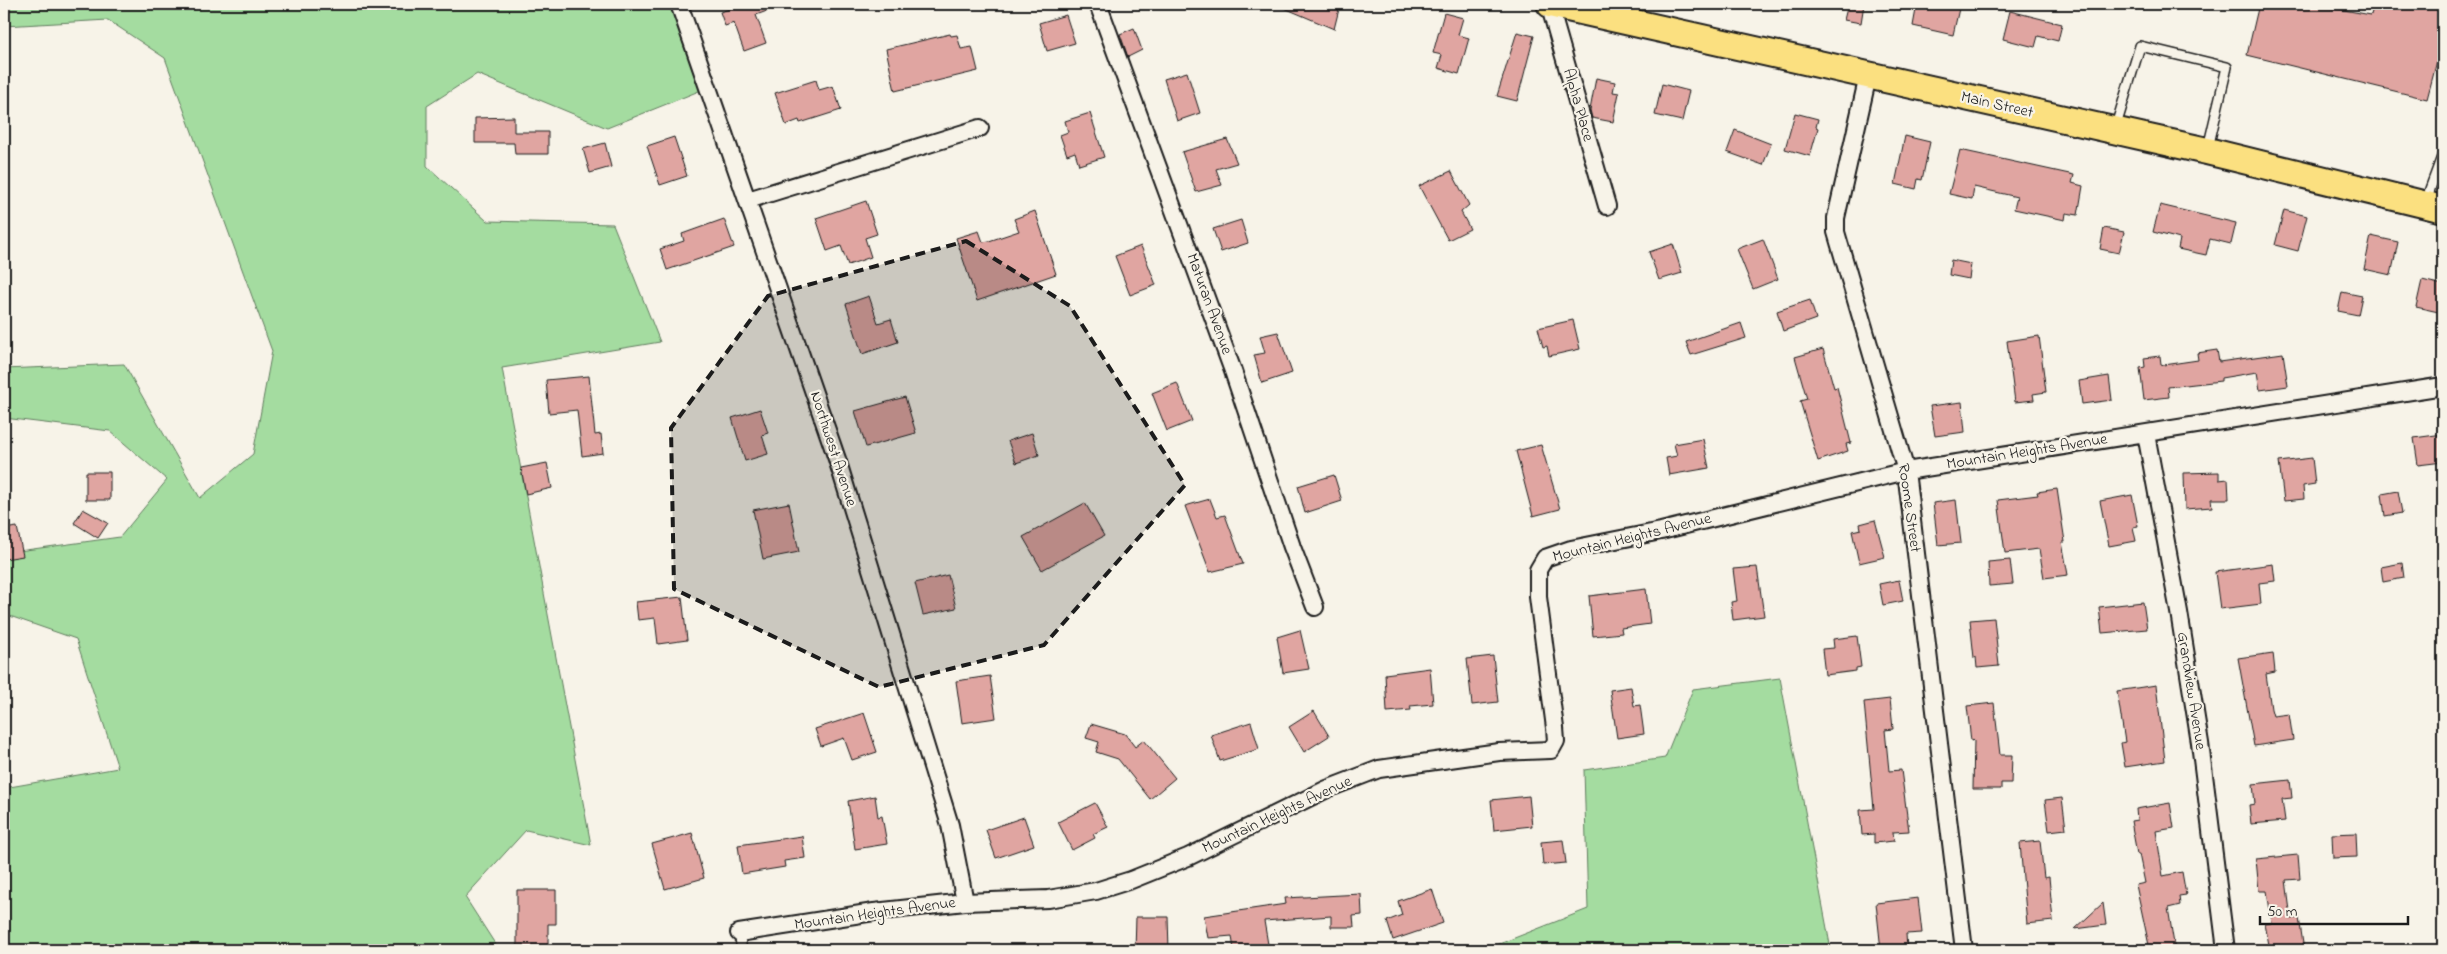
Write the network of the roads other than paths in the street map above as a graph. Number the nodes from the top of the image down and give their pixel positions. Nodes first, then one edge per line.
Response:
1 (679, 4) edge
2 (1098, 4) edge
3 (1549, 4) edge
4 (1868, 76) junction
5 (980, 128) dead end
6 (2114, 130) junction
7 (2207, 151) junction
8 (2443, 154) edge
9 (748, 200) junction
10 (1607, 206) dead end
11 (2435, 207) edge
12 (2443, 386) edge
13 (2146, 434) junction
14 (1906, 471) junction
15 (1315, 607) dead end
16 (965, 902) junction
17 (740, 933) joint
18 (742, 950) edge
19 (1964, 950) edge
20 (2226, 950) edge

1 - 9 street, Northwest Avenue
2 - 15 street, Maturan Avenue
3 - 4 main road, Main Street
3 - 10 street, Alpha Place
4 - 6 main road, Main Street
4 - 14 street, Roome Street
5 - 9 street
6 - 7 main road, Main Street
6 - 7 lane
7 - 11 main road, Main Street
8 - 11 lane
9 - 16 street, Northwest Avenue
12 - 13 street, Mountain Heights Avenue
13 - 14 street, Mountain Heights Avenue
13 - 20 street, Grandview Avenue
14 - 16 street, Mountain Heights Avenue
14 - 19 street, Roome Street
16 - 17 street, Mountain Heights Avenue
17 - 18 lane

